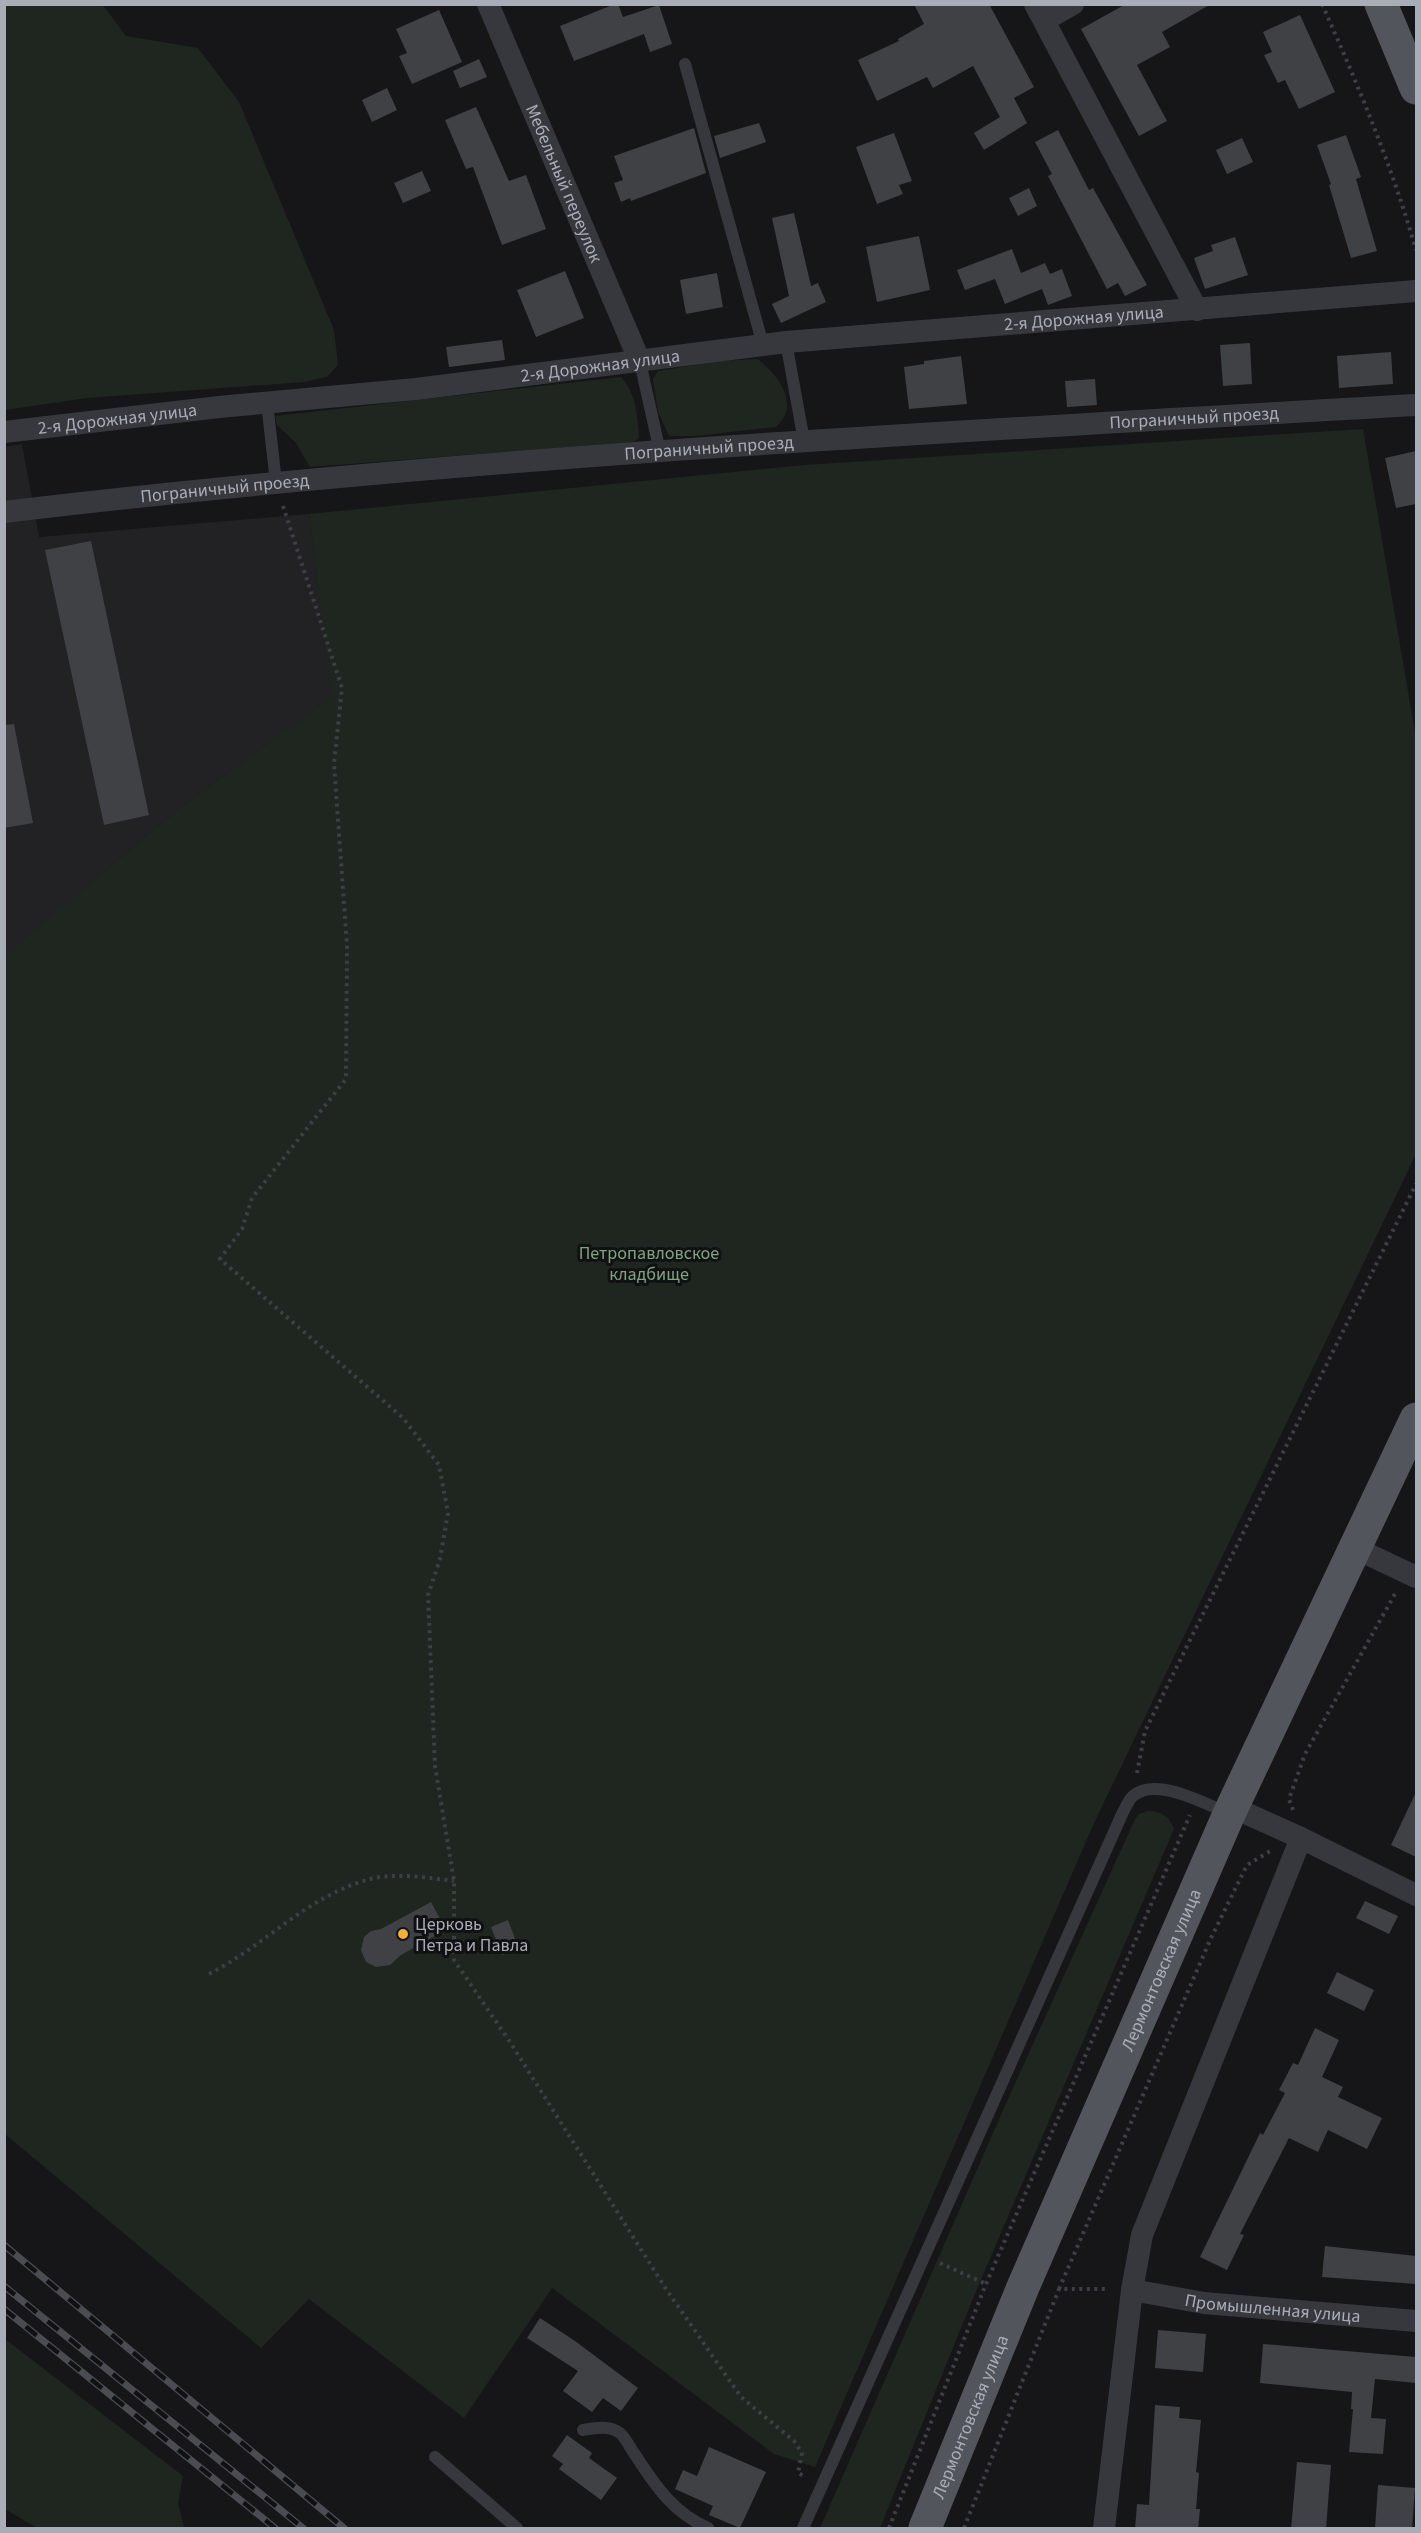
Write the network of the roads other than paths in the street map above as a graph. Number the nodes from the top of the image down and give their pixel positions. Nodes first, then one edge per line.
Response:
1 (488, 4) edge
2 (1073, 4) edge
3 (1381, 4) edge
4 (1040, 12) edge
5 (685, 64) dead end
6 (1416, 88) edge
7 (1416, 291) edge
8 (1197, 310) junction
9 (786, 342) junction
10 (763, 345) junction
11 (640, 362) junction
12 (267, 403) junction
13 (1416, 405) edge
14 (4, 432) edge
15 (804, 441) junction
16 (660, 452) junction
17 (276, 482) junction
18 (4, 512) edge
19 (1416, 1419) edge
20 (1355, 1548) junction
21 (1412, 1575) edge
22 (1231, 1810) junction
23 (1301, 1838) junction
24 (1416, 1895) edge
25 (1131, 2290) junction
26 (1416, 2321) edge
27 (583, 2430) dead end
28 (435, 2457) dead end
29 (517, 2529) edge
30 (708, 2529) edge
31 (803, 2529) edge
32 (925, 2529) edge
33 (1104, 2529) edge

1 - 11 street, Мебельный переулок
2 - 4 street
3 - 6 main road
4 - 8 street, 2-я Дорожная улица
5 - 10 lane
7 - 8 street, 2-я Дорожная улица
8 - 9 street, 2-я Дорожная улица
9 - 10 street, 2-я Дорожная улица
9 - 15 lane
10 - 11 street, 2-я Дорожная улица
11 - 12 street, 2-я Дорожная улица
11 - 16 lane
12 - 14 street, 2-я Дорожная улица
12 - 17 lane
13 - 15 street, Пограничный проезд
15 - 16 street, Пограничный проезд
16 - 17 street, Пограничный проезд
17 - 18 street, Пограничный проезд
19 - 20 main road, Лермонтовская улица
20 - 21 street
20 - 22 main road, Лермонтовская улица
22 - 23 street
22 - 31 lane
22 - 32 main road, Лермонтовская улица
23 - 24 street
23 - 25 street
25 - 26 street, Промышленная улица
25 - 33 street
27 - 30 lane
28 - 29 lane

